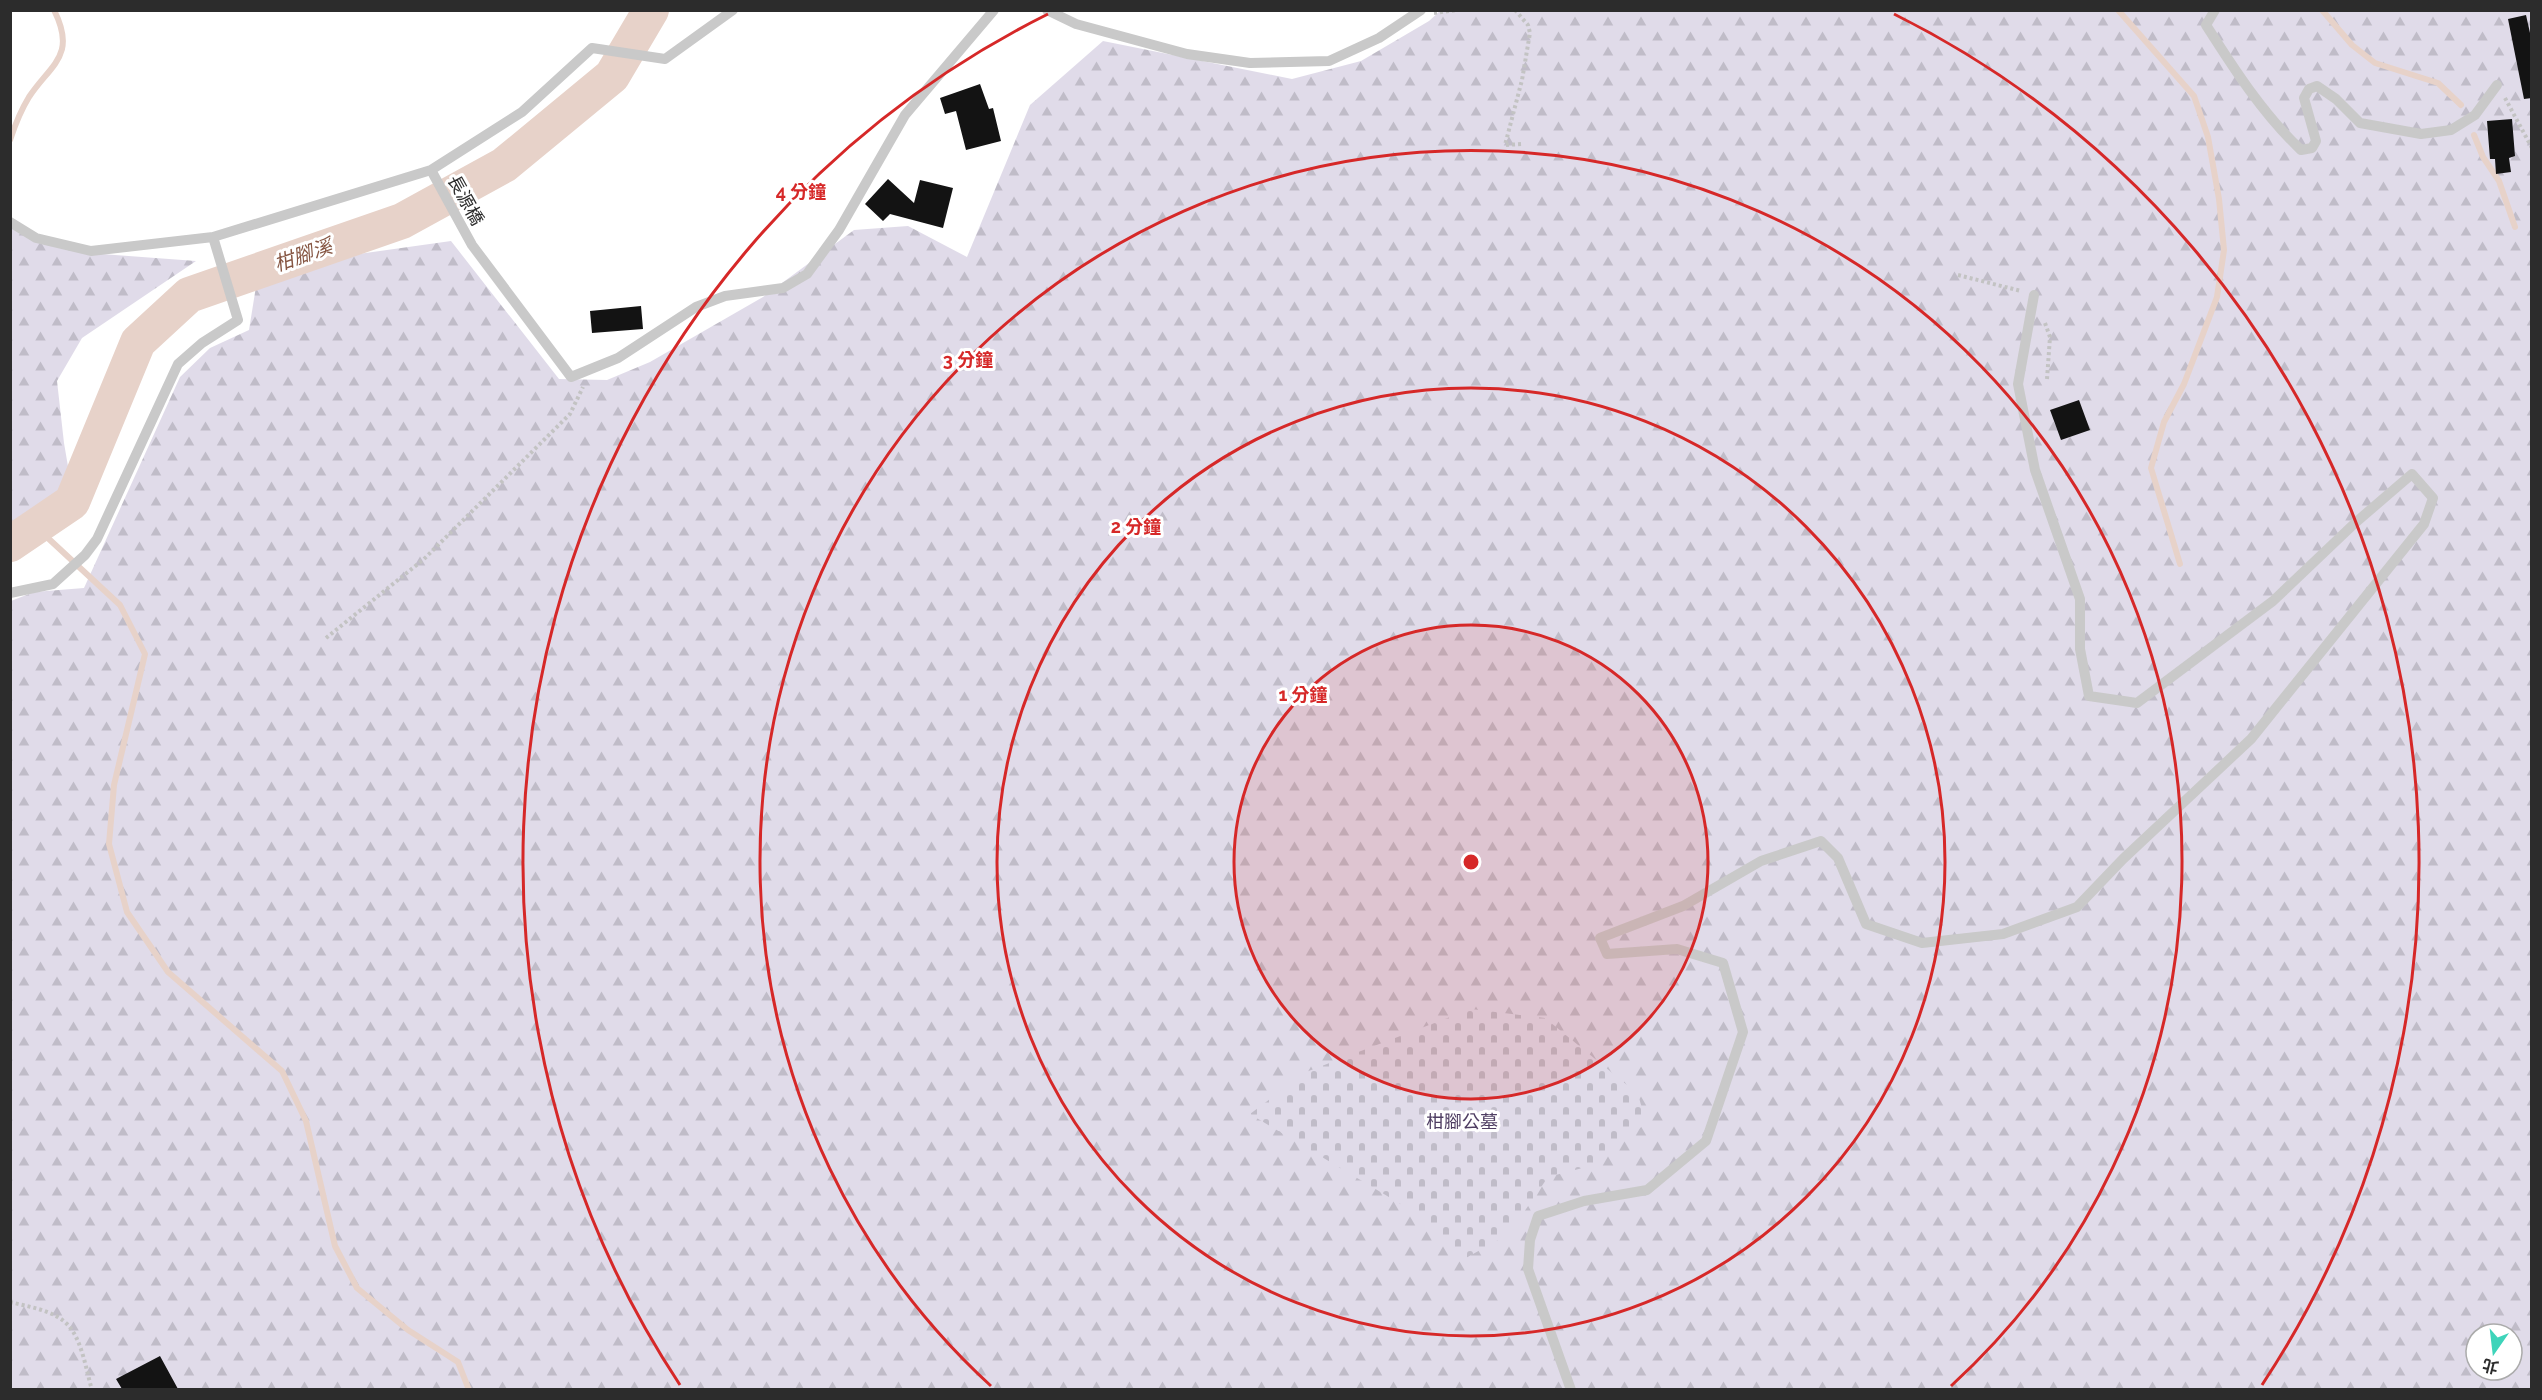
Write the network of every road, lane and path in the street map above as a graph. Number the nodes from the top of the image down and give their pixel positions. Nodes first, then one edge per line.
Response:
1 (734, 10) edge
2 (994, 10) edge
3 (1047, 10) edge
4 (1421, 10) edge
5 (1515, 10) edge
6 (2215, 10) edge
7 (2497, 85) joint
8 (1523, 144) dead end
9 (2532, 148) edge
10 (431, 170) junction
11 (10, 222) edge
12 (213, 237) junction
13 (2034, 295) dead end
14 (591, 369) junction
15 (10, 593) edge
16 (326, 638) dead end
17 (10, 1302) edge
18 (92, 1389) edge
19 (1571, 1389) edge

1 - 10 lane
2 - 14 lane
3 - 4 lane
5 - 8 path
6 - 7 lane
7 - 9 path
10 - 12 lane
10 - 14 lane, 長源橋
11 - 12 lane
12 - 15 lane
13 - 19 lane
14 - 16 path
17 - 18 path

